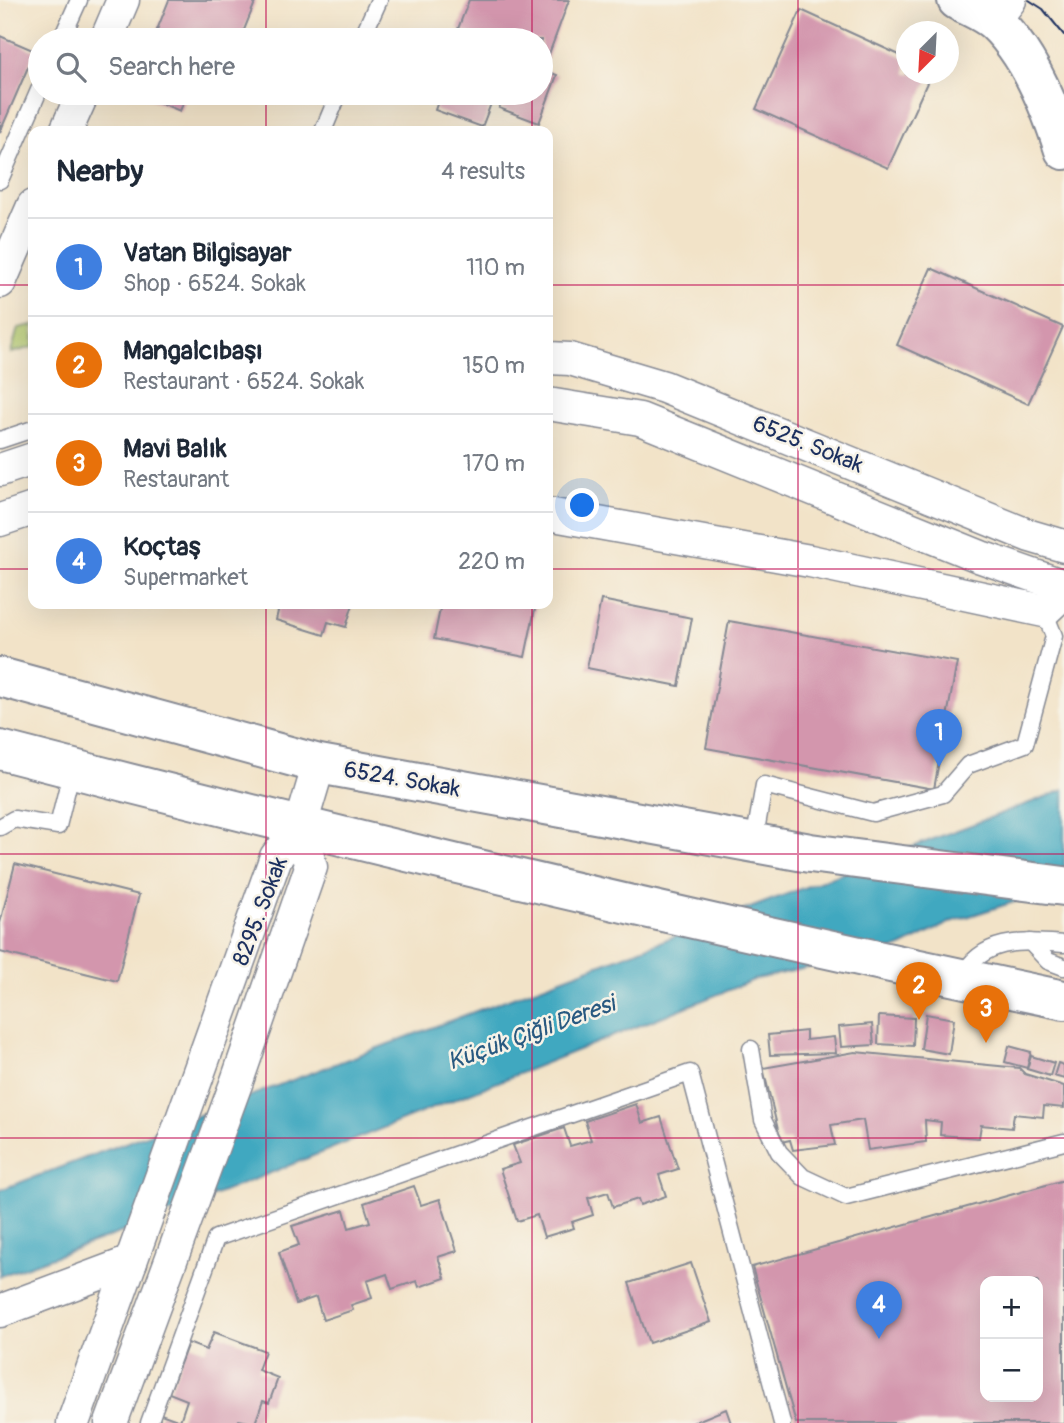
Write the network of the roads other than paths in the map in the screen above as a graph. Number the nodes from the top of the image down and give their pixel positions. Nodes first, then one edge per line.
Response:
1 (79, 0) edge
2 (123, 0) edge
3 (379, 0) edge
4 (957, 0) edge
5 (1002, 11) edge
6 (66, 28) edge
7 (111, 28) edge
8 (366, 28) edge
9 (33, 105) edge
10 (78, 105) edge
11 (334, 105) edge
12 (68, 126) edge
13 (325, 126) edge
14 (1064, 150) edge
15 (0, 180) edge
16 (28, 218) edge
17 (0, 282) edge
18 (553, 358) edge
19 (553, 405) edge
20 (28, 431) edge
21 (0, 440) edge
22 (28, 461) edge
23 (0, 470) edge
24 (28, 511) edge
25 (553, 515) edge
26 (0, 520) edge
27 (1064, 546) edge
28 (1064, 586) edge
29 (1054, 602) edge
30 (0, 677) edge
31 (0, 750) edge
32 (319, 764) junction
33 (72, 769) junction
34 (0, 827) edge
35 (300, 828) junction
36 (754, 844) junction
37 (1064, 886) edge
38 (1030, 942) junction
39 (1064, 944) edge
40 (1064, 968) edge
41 (961, 978) junction
42 (1064, 1000) edge
43 (751, 1049) dead end
44 (1064, 1142) edge
45 (135, 1253) junction
46 (0, 1311) edge
47 (73, 1423) edge
48 (111, 1423) edge
49 (149, 1423) edge
50 (782, 1423) edge

1 - 6 lane
2 - 7 street
3 - 8 lane
4 - 5 street
5 - 14 street
9 - 15 lane
10 - 12 street
11 - 13 lane
16 - 17 street
18 - 27 street, 6525. Sokak
19 - 28 street, 6525. Sokak
20 - 21 lane
22 - 23 street
24 - 26 street
25 - 29 street
29 - 36 lane
30 - 32 street, 6524. Sokak
31 - 33 street
32 - 35 street
32 - 36 street, 6524. Sokak
33 - 34 lane
33 - 35 street
35 - 41 street
35 - 45 street, 8295. Sokak
35 - 48 street, 8295. Sokak
36 - 37 street, 6524. Sokak
38 - 39 lane
38 - 40 lane
38 - 41 lane
41 - 42 street
43 - 44 lane
45 - 46 street
45 - 47 street
49 - 50 lane

